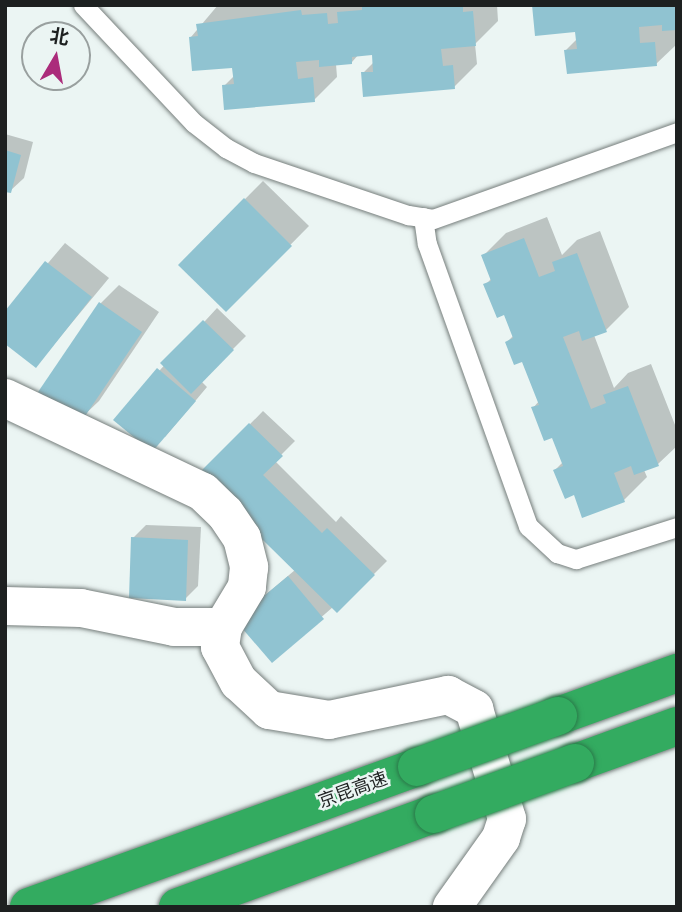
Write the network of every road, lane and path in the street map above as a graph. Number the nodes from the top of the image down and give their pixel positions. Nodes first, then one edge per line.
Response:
1 (83, 5) edge
2 (677, 132) edge
3 (423, 217) junction
4 (5, 398) edge
5 (677, 527) edge
6 (5, 606) edge
7 (223, 627) junction
8 (677, 673) edge
9 (677, 726) edge
10 (29, 907) edge
11 (178, 907) edge
12 (452, 907) edge

1 - 3 lane
2 - 3 lane
3 - 5 lane
4 - 7 street
6 - 7 street
7 - 12 street
8 - 10 highway, 京昆高速, bridge
9 - 11 highway, bridge

